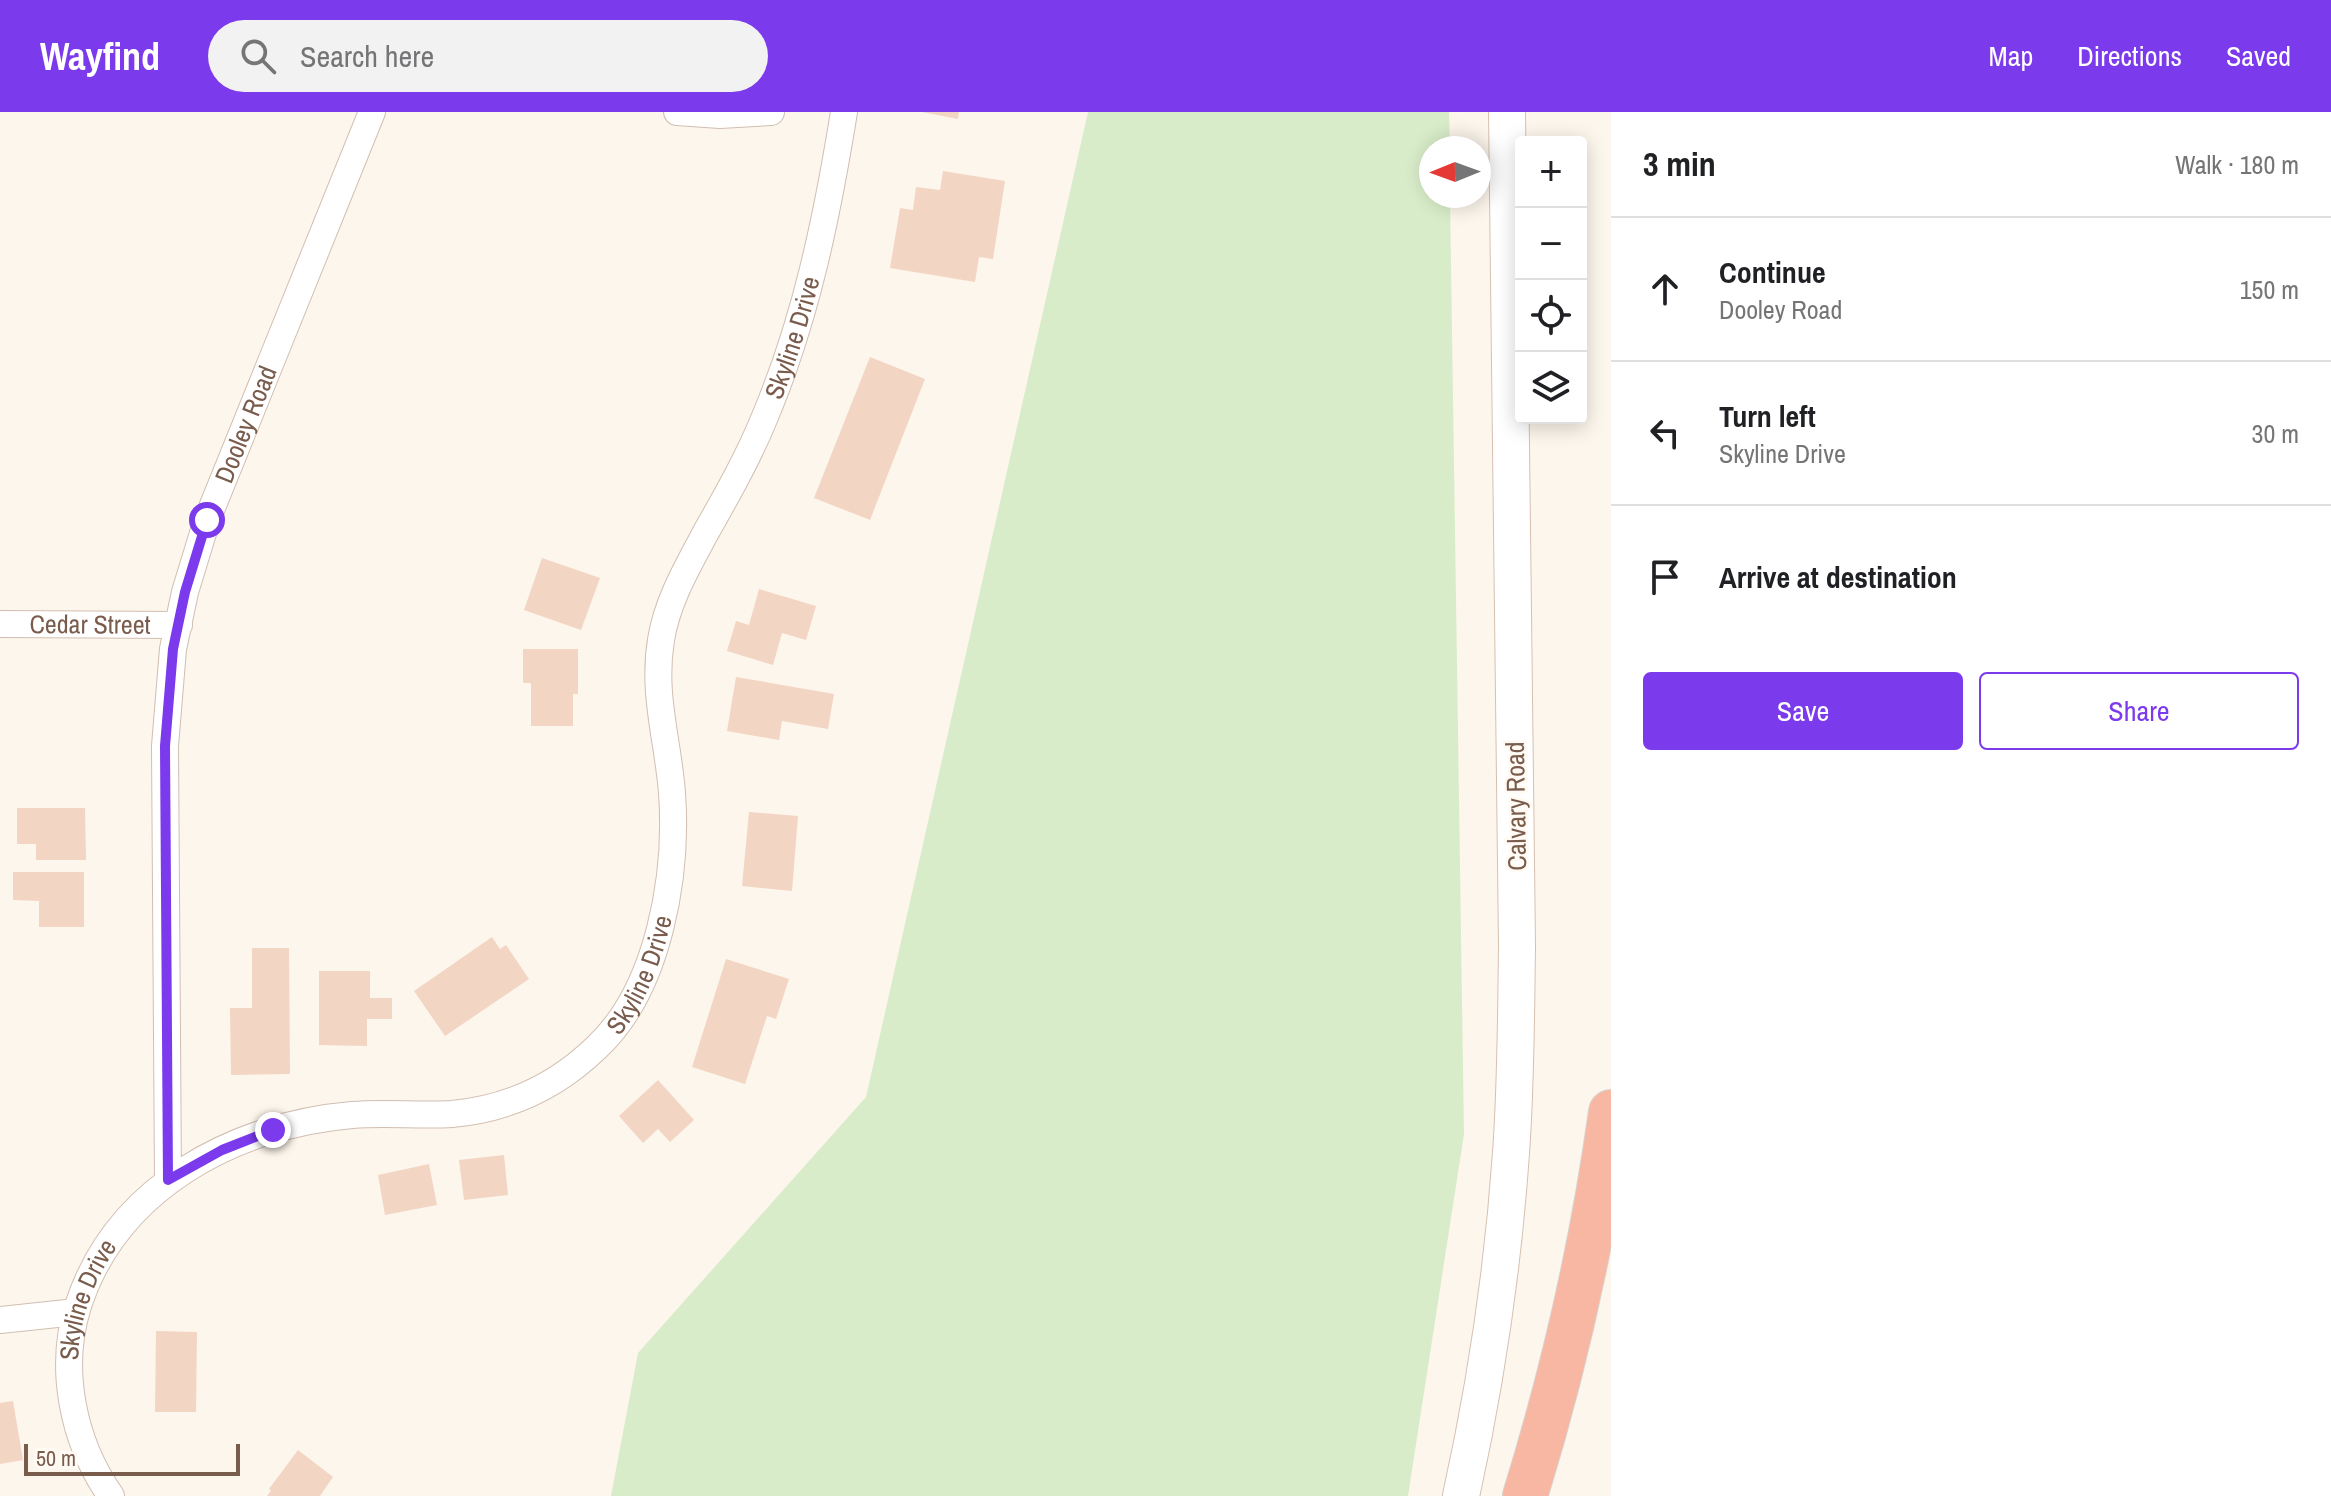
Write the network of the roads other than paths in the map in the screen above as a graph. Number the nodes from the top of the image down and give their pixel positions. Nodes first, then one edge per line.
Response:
1 (372, 112) edge
2 (677, 112) edge
3 (771, 112) edge
4 (844, 112) edge
5 (1507, 112) edge
6 (0, 624) edge
7 (179, 625) junction
8 (1611, 1112) edge
9 (168, 1180) junction
10 (76, 1312) junction
11 (0, 1320) edge
12 (111, 1496) edge
13 (1461, 1496) edge
14 (1525, 1496) edge

1 - 7 street, Dooley Road
2 - 3 street
4 - 9 street, Skyline Drive
5 - 13 main road, Calvary Road
6 - 7 street, Cedar Street
7 - 9 street, Dooley Road
8 - 14 highway
9 - 10 street, Skyline Drive
10 - 11 street
10 - 12 street, Skyline Drive

